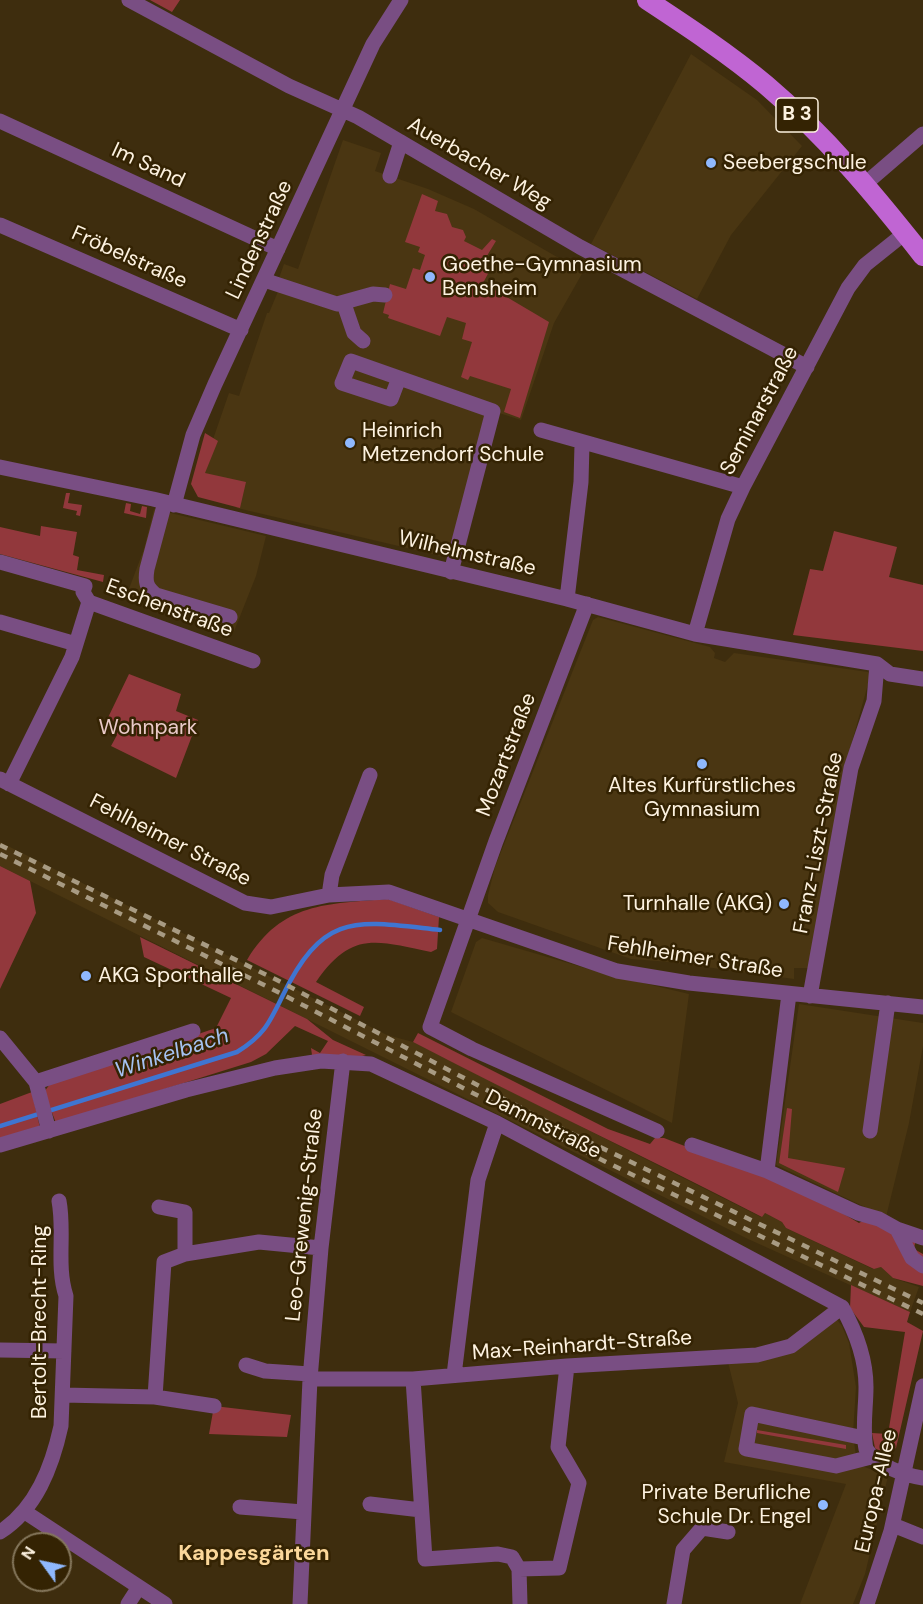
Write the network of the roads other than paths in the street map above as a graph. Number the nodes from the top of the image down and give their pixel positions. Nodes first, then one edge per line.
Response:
1 (129, 0) edge
2 (401, 0) edge
3 (647, 0) edge
4 (343, 111) junction
5 (0, 121) edge
6 (923, 134) edge
7 (401, 142) junction
8 (390, 176) dead end
9 (865, 184) junction
10 (0, 225) edge
11 (905, 233) junction
12 (278, 249) junction
13 (923, 256) edge
14 (264, 280) junction
15 (385, 295) dead end
16 (344, 303) junction
17 (241, 330) junction
18 (363, 341) dead end
19 (807, 367) junction
20 (399, 378) dead end
21 (541, 430) dead end
22 (582, 444) junction
23 (0, 466) edge
24 (743, 487) junction
25 (169, 504) junction
26 (0, 562) edge
27 (451, 572) junction
28 (567, 599) junction
29 (89, 602) junction
30 (587, 604) junction
31 (230, 617) dead end
32 (0, 622) edge
33 (695, 634) junction
34 (76, 644) junction
35 (253, 661) dead end
36 (877, 664) junction
37 (923, 679) edge
38 (369, 776) dead end
39 (5, 781) edge
40 (329, 896) junction
41 (469, 922) junction
42 (789, 994) junction
43 (810, 996) junction
44 (888, 1003) junction
45 (923, 1007) edge
46 (193, 1031) dead end
47 (0, 1038) edge
48 (343, 1061) junction
49 (36, 1082) junction
50 (497, 1124) junction
51 (48, 1127) junction
52 (657, 1131) dead end
53 (870, 1131) dead end
54 (0, 1145) edge
55 (692, 1145) dead end
56 (767, 1170) junction
57 (59, 1201) dead end
58 (159, 1208) dead end
59 (897, 1229) junction
60 (923, 1238) edge
61 (321, 1248) junction
62 (185, 1254) junction
63 (923, 1266) edge
64 (842, 1307) junction
65 (0, 1350) edge
66 (64, 1351) junction
67 (246, 1365) dead end
68 (567, 1366) junction
69 (454, 1375) junction
70 (310, 1377) junction
71 (413, 1379) junction
72 (923, 1386) edge
73 (63, 1395) junction
74 (155, 1397) junction
75 (214, 1406) dead end
76 (864, 1438) junction
77 (871, 1457) junction
78 (903, 1474) junction
79 (923, 1478) edge
80 (370, 1504) dead end
81 (240, 1507) dead end
82 (421, 1510) junction
83 (25, 1512) junction
84 (303, 1512) junction
85 (892, 1524) junction
86 (0, 1532) edge
87 (728, 1532) dead end
88 (923, 1537) edge
89 (519, 1569) junction
90 (139, 1587) junction
91 (128, 1604) edge
92 (165, 1604) edge
93 (300, 1604) edge
94 (520, 1604) edge
95 (674, 1604) edge
96 (867, 1604) edge

1 - 4 street, Auerbacher Weg
2 - 4 street, Lindenstraße
3 - 9 main road, B 3
4 - 7 street, Auerbacher Weg
4 - 12 street, Lindenstraße
5 - 12 street, Im Sand
6 - 9 street
7 - 8 street
7 - 19 street, Auerbacher Weg
9 - 11 main road, B 3
10 - 17 street, Fröbelstraße
11 - 13 main road, B 3
11 - 19 street, Seminarstraße
12 - 14 street, Lindenstraße
14 - 16 street
14 - 17 street, Lindenstraße
15 - 16 street
16 - 18 street
17 - 25 street, Lindenstraße
19 - 24 street, Seminarstraße
20 - 27 street
21 - 22 street
22 - 24 street
22 - 28 street
23 - 25 street, Wilhelmstraße
24 - 33 street, Seminarstraße
25 - 27 street, Wilhelmstraße
25 - 31 street, Lindenstraße
26 - 29 street
27 - 28 street, Wilhelmstraße
28 - 30 street, Wilhelmstraße
29 - 34 street, Eschenstraße
29 - 35 street, Eschenstraße
30 - 33 street, Wilhelmstraße
30 - 41 street, Mozartstraße
32 - 34 street
33 - 36 street, Wilhelmstraße
34 - 39 street, Eschenstraße
36 - 37 street, Wilhelmstraße
36 - 43 street, Franz-Liszt-Straße
38 - 40 street
39 - 40 street, Fehlheimer Straße
40 - 41 street, Fehlheimer Straße
41 - 42 street, Fehlheimer Straße
41 - 52 street, Mozartstraße
42 - 43 street, Fehlheimer Straße
42 - 56 street
43 - 44 street, Fehlheimer Straße
44 - 45 street, Fehlheimer Straße
44 - 53 street
46 - 49 street
47 - 49 street
48 - 50 street, Dammstraße
48 - 51 street, Dammstraße
48 - 61 street, Leo-Grewenig-Straße
49 - 51 street
50 - 64 street, Dammstraße
50 - 69 street
51 - 54 street, Dammstraße
55 - 56 street
56 - 59 street
57 - 66 street, Bertolt-Brecht-Ring
58 - 62 street
59 - 60 street
59 - 63 street
61 - 62 street
61 - 70 street, Leo-Grewenig-Straße
62 - 74 street
64 - 68 street, Max-Reinhardt-Straße
64 - 76 street
65 - 66 street
66 - 73 street, Bertolt-Brecht-Ring
67 - 70 street
68 - 69 street, Max-Reinhardt-Straße
68 - 89 street
69 - 71 street, Max-Reinhardt-Straße
70 - 71 street, Max-Reinhardt-Straße
70 - 84 street, Leo-Grewenig-Straße
71 - 82 street
72 - 78 street, Europa-Allee
73 - 74 street
73 - 83 street, Bertolt-Brecht-Ring
74 - 75 street
76 - 77 street
76 - 77 street
77 - 78 street
78 - 79 street
78 - 85 street, Europa-Allee
80 - 82 street
81 - 84 street
82 - 89 street
83 - 86 street, Bertolt-Brecht-Ring
83 - 90 street
84 - 93 street, Leo-Grewenig-Straße
85 - 88 street
85 - 96 street, Europa-Allee
87 - 95 street
89 - 94 street
90 - 91 street
90 - 92 street

